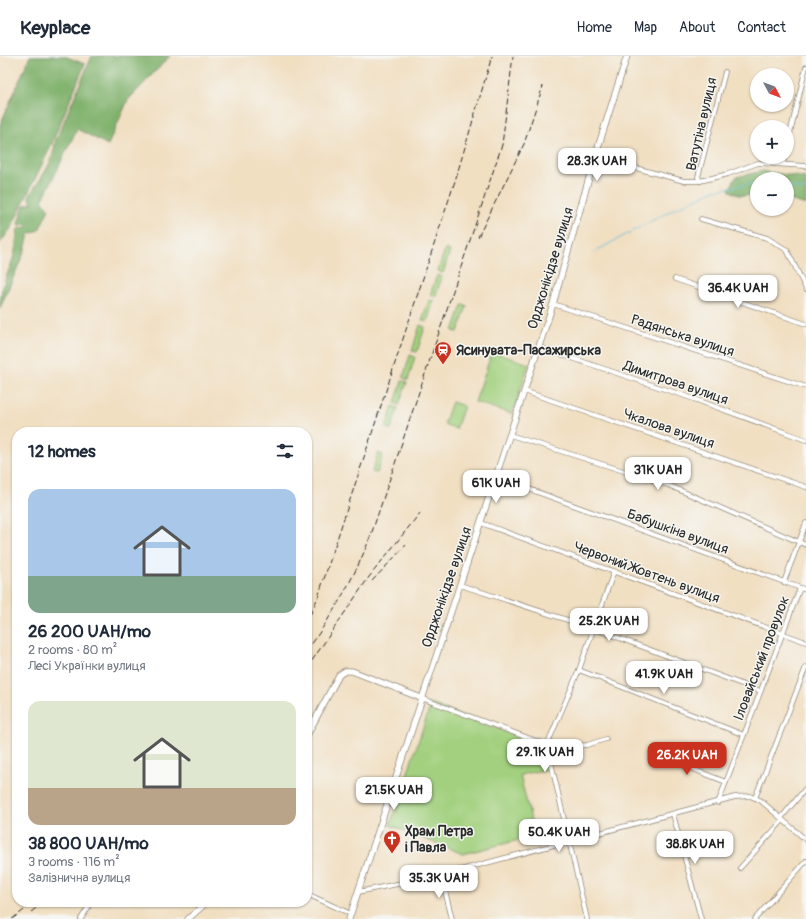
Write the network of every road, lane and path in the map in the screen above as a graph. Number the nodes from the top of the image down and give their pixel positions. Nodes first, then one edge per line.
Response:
1 (627, 56) edge
2 (806, 67) edge
3 (724, 72) dead end
4 (793, 120) edge
5 (595, 157) junction
6 (755, 164) edge
7 (783, 164) edge
8 (806, 166) edge
9 (700, 181) junction
10 (701, 219) dead end
11 (674, 279) dead end
12 (806, 289) edge
13 (553, 304) junction
14 (806, 324) edge
15 (539, 347) junction
16 (806, 387) edge
17 (524, 391) junction
18 (510, 435) junction
19 (806, 440) edge
20 (496, 477) junction
21 (806, 487) edge
22 (481, 523) junction
23 (806, 523) edge
24 (799, 542) junction
25 (806, 545) edge
26 (614, 571) junction
27 (784, 582) junction
28 (460, 585) junction
29 (800, 588) junction
30 (806, 590) edge
31 (595, 629) junction
32 (782, 634) junction
33 (806, 642) edge
34 (806, 667) edge
35 (579, 670) junction
36 (760, 691) junction
37 (421, 698) junction
38 (312, 726) edge
39 (744, 735) junction
40 (606, 739) dead end
41 (547, 747) junction
42 (654, 754) dead end
43 (726, 782) junction
44 (806, 788) edge
45 (757, 799) junction
46 (718, 803) junction
47 (673, 814) junction
48 (782, 819) junction
49 (806, 840) edge
50 (568, 842) junction
51 (806, 861) edge
52 (740, 868) dead end
53 (441, 875) junction
54 (358, 892) junction
55 (312, 897) edge
56 (88, 907) edge
57 (201, 907) edge
58 (350, 916) edge
59 (81, 919) edge
60 (188, 919) edge
61 (452, 919) edge
62 (587, 919) edge
63 (701, 919) edge
64 (755, 919) edge

1 - 5 main road, Орджонікідзе вулиця
2 - 4 street
3 - 9 street, Ватутіна вулиця
5 - 9 street
5 - 13 main road, Орджонікідзе вулиця
6 - 9 street
7 - 8 street
10 - 12 street
11 - 14 street
13 - 15 main road, Орджонікідзе вулиця
13 - 16 street, Радянська вулиця
15 - 17 main road, Орджонікідзе вулиця
15 - 19 street, Димитрова вулиця
17 - 18 main road, Орджонікідзе вулиця
17 - 21 street, Чкалова вулиця
18 - 20 main road, Орджонікідзе вулиця
18 - 24 street
20 - 22 main road, Орджонікідзе вулиця
20 - 27 street, Бабушкіна вулиця
22 - 26 street, Червоний Жовтень вулиця
22 - 28 main road, Орджонікідзе вулиця
23 - 24 street
24 - 25 street
24 - 27 street
26 - 31 street
26 - 32 street, Червоний Жовтень вулиця
27 - 29 street, Бабушкіна вулиця
28 - 31 street
28 - 37 main road, Орджонікідзе вулиця
29 - 30 street, Бабушкіна вулиця
29 - 32 street, Іловайський провулок
31 - 35 street
31 - 36 street
32 - 33 street, Червоний Жовтень вулиця
32 - 36 street, Іловайський провулок
34 - 45 street
35 - 39 street
35 - 41 street
36 - 39 street, Іловайський провулок
37 - 38 main road
37 - 41 street
37 - 54 main road, Орджонікідзе вулиця
39 - 43 street, Іловайський провулок
40 - 41 street
41 - 50 street
42 - 43 street
43 - 46 street, Іловайський провулок
44 - 48 street
45 - 46 street
45 - 48 street
46 - 47 street
47 - 50 street
47 - 63 street
48 - 49 street
48 - 52 street
50 - 53 street
50 - 62 street
51 - 64 street
53 - 54 street
53 - 61 street
54 - 58 main road, Орджонікідзе вулиця
55 - 58 street
56 - 59 street
57 - 60 main road

